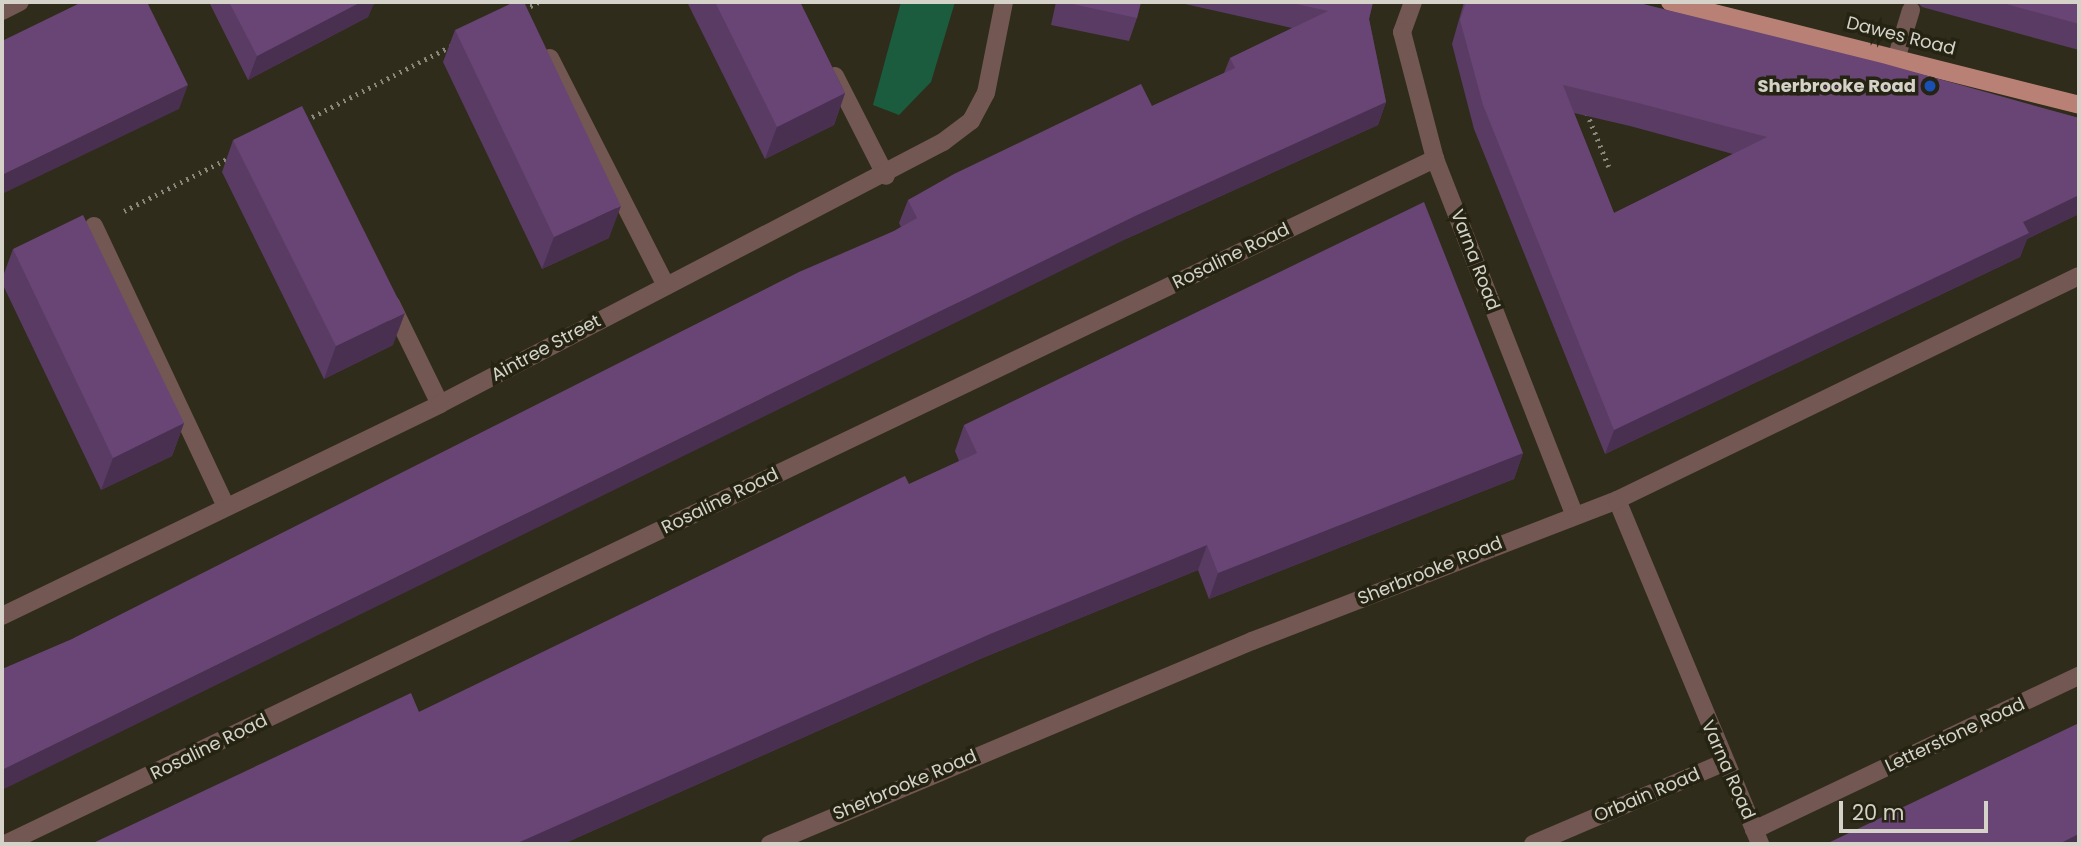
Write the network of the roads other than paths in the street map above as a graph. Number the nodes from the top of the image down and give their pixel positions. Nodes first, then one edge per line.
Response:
1 (20, 2) edge
2 (1004, 2) edge
3 (1413, 2) edge
4 (1670, 2) edge
5 (1911, 10) dead end
6 (2, 11) edge
7 (543, 45) edge
8 (823, 51) edge
9 (1897, 56) junction
10 (2079, 105) edge
11 (1434, 159) junction
12 (886, 176) junction
13 (94, 226) road end
14 (2079, 276) edge
15 (380, 281) edge
16 (666, 286) junction
17 (440, 404) junction
18 (1617, 500) junction
19 (226, 507) junction
20 (1574, 513) junction
21 (3, 613) edge
22 (2079, 676) edge
23 (1723, 762) junction
24 (1757, 837) edge
25 (5, 844) edge
26 (771, 844) edge
27 (1533, 844) edge

1 - 6 street
2 - 12 street, Aintree Street
3 - 11 street, Varna Road
4 - 9 main road, Dawes Road
5 - 9 street
7 - 16 street
8 - 12 street
9 - 10 main road, Dawes Road
11 - 20 street, Varna Road
11 - 25 street, Rosaline Road
12 - 16 street, Aintree Street
13 - 19 street
14 - 18 street, Sherbrooke Road
15 - 17 street
16 - 17 street, Aintree Street
17 - 19 street, Aintree Street
18 - 20 street, Sherbrooke Road
18 - 23 street, Varna Road
19 - 21 street, Aintree Street
20 - 26 street, Sherbrooke Road
22 - 24 street, Letterstone Road
23 - 24 street, Varna Road
23 - 27 street, Orbain Road

